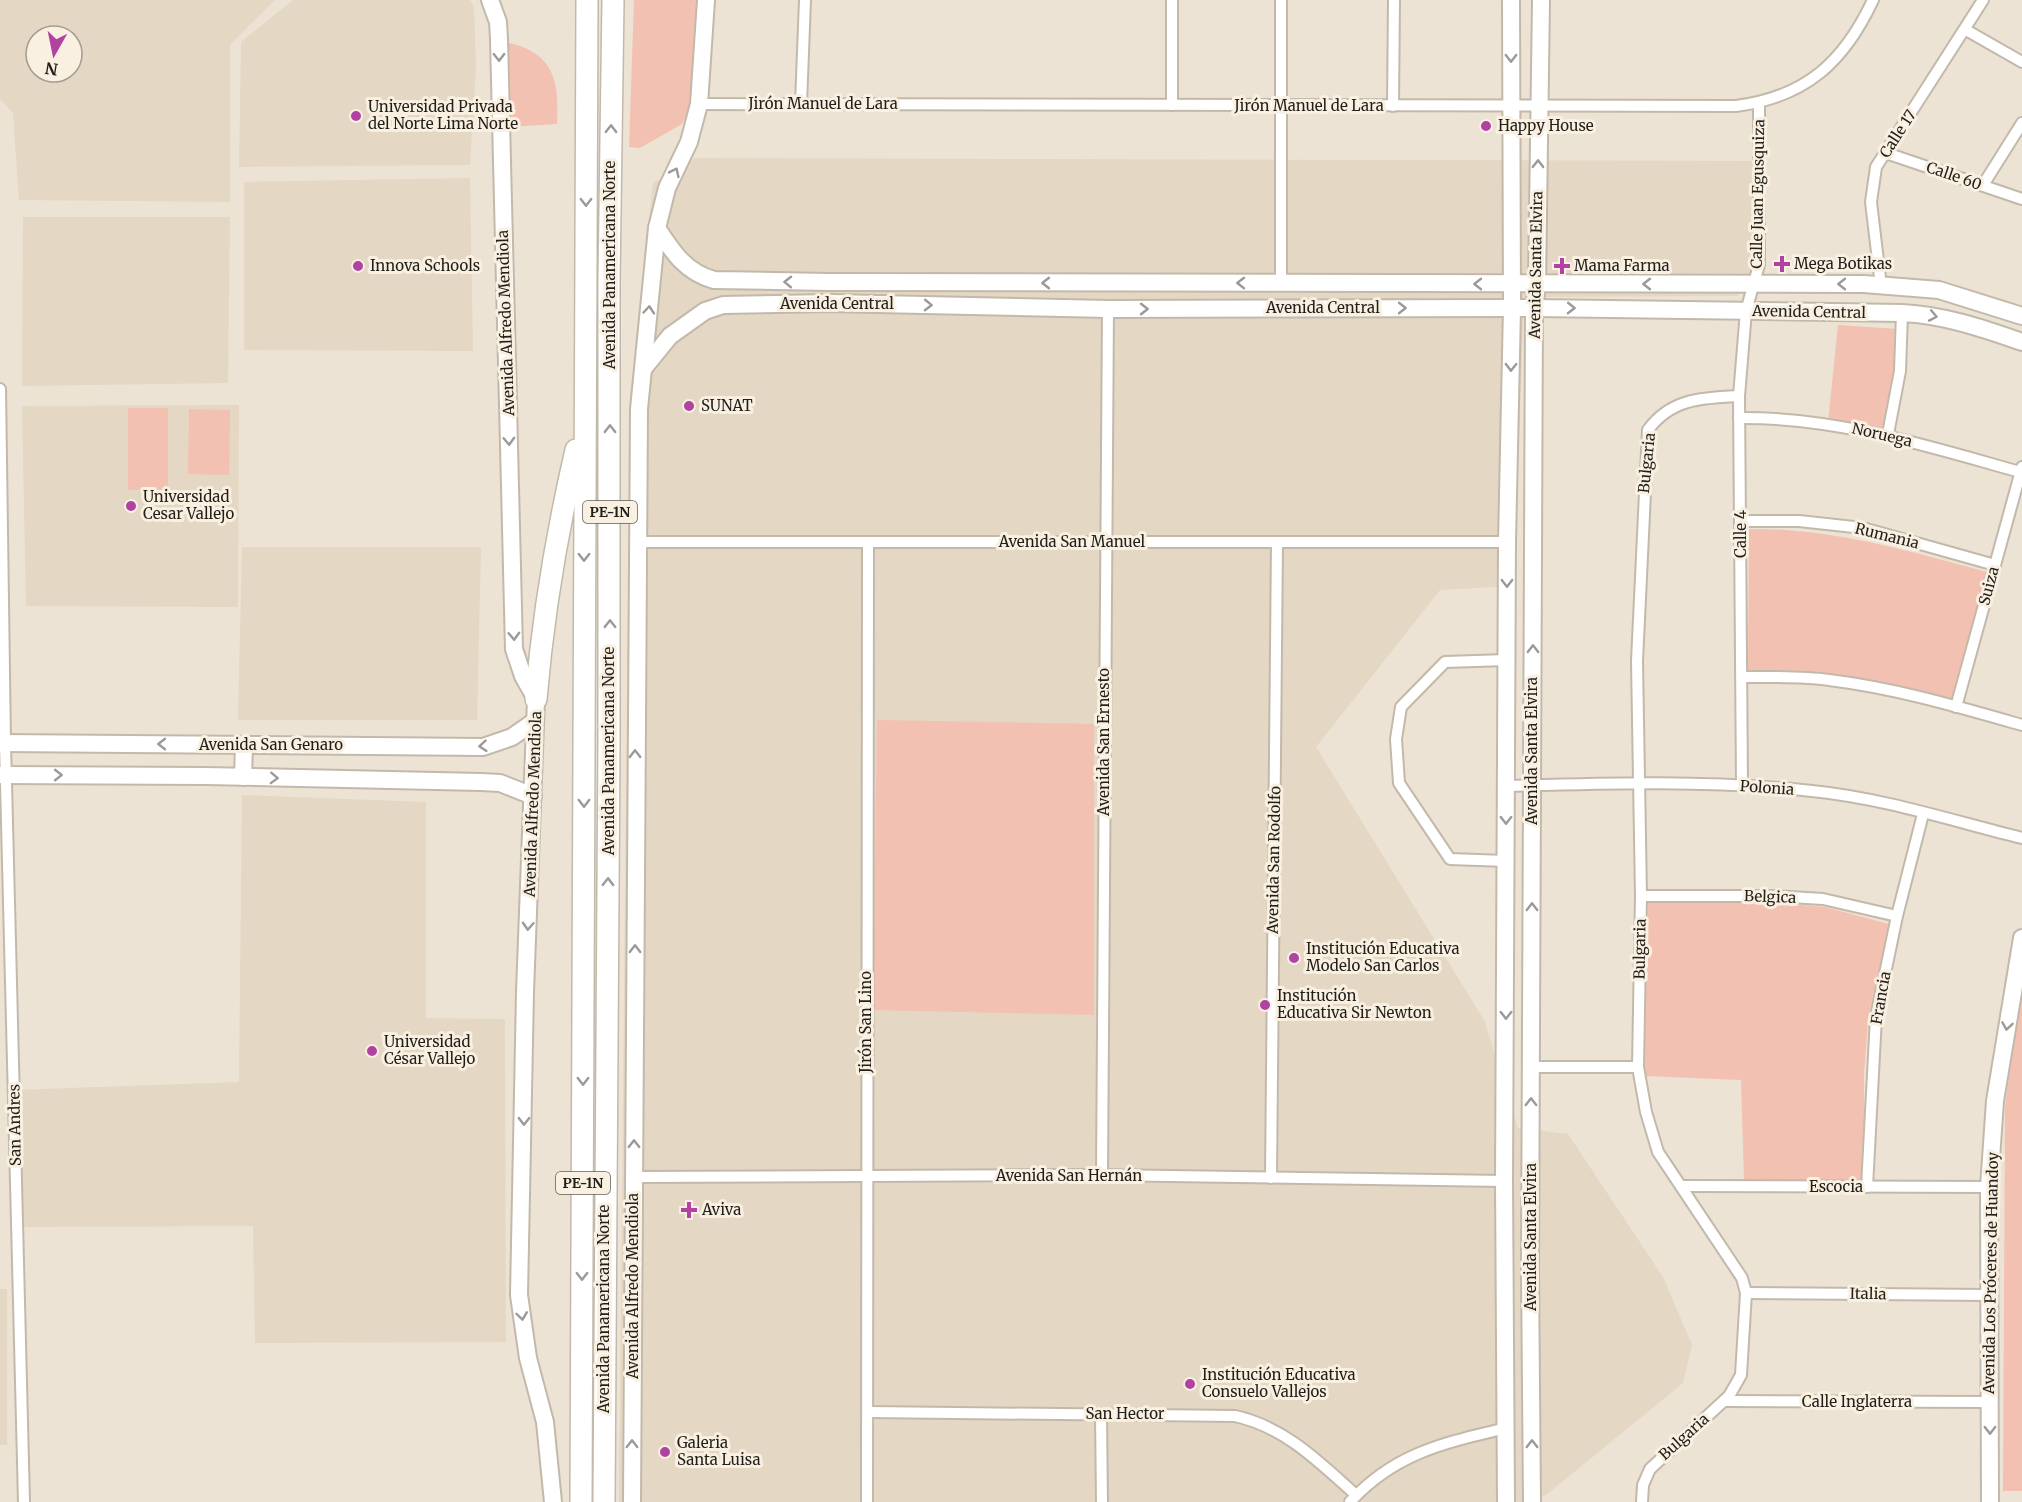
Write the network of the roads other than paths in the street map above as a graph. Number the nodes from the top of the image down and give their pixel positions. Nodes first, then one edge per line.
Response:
1 (490, 0) edge
2 (573, 0) edge
3 (586, 0) edge
4 (613, 0) edge
5 (706, 0) edge
6 (806, 0) edge
7 (1172, 0) edge
8 (1281, 0) edge
9 (1394, 0) edge
10 (1511, 0) edge
11 (1541, 0) edge
12 (1873, 0) edge
13 (1983, 0) edge
14 (1966, 30) junction
15 (586, 38) junction
16 (2022, 62) edge
17 (1759, 103) junction
18 (699, 104) junction
19 (801, 104) junction
20 (1172, 105) junction
21 (1281, 106) junction
22 (1393, 106) junction
23 (1511, 106) junction
24 (1539, 106) junction
25 (2022, 123) edge
26 (1886, 153) junction
27 (1983, 185) junction
28 (2022, 199) edge
29 (657, 228) junction
30 (829, 282) junction
31 (1281, 283) junction
32 (1512, 284) junction
33 (1754, 284) junction
34 (1537, 285) junction
35 (1881, 286) junction
36 (830, 303) junction
37 (1512, 308) junction
38 (1534, 308) junction
39 (1108, 309) junction
40 (1746, 311) junction
41 (1902, 313) junction
42 (2022, 316) edge
43 (2022, 342) edge
44 (644, 368) junction
45 (0, 389) edge
46 (1739, 396) junction
47 (584, 415) junction
48 (1739, 418) junction
49 (1888, 435) junction
50 (2021, 469) edge
51 (1741, 521) junction
52 (636, 542) junction
53 (868, 542) junction
54 (1105, 542) junction
55 (1277, 542) junction
56 (1507, 542) junction
57 (1995, 565) junction
58 (1507, 660) junction
59 (1742, 677) junction
60 (536, 699) junction
61 (1956, 706) junction
62 (535, 721) junction
63 (2022, 725) edge
64 (2, 743) edge
65 (244, 745) junction
66 (4, 775) edge
67 (243, 777) junction
68 (1638, 784) junction
69 (1532, 785) junction
70 (1506, 786) junction
71 (1742, 786) junction
72 (533, 796) junction
73 (1923, 814) junction
74 (2022, 838) edge
75 (1506, 861) junction
76 (1641, 896) junction
77 (1897, 916) junction
78 (2022, 939) edge
79 (1531, 1067) junction
80 (1638, 1067) junction
81 (1505, 1136) junction
82 (1531, 1137) junction
83 (1102, 1175) junction
84 (866, 1176) junction
85 (634, 1177) junction
86 (1271, 1178) junction
87 (1504, 1181) junction
88 (1683, 1186) junction
89 (1867, 1187) junction
90 (1989, 1187) junction
91 (1746, 1293) junction
92 (1989, 1295) junction
93 (1724, 1401) junction
94 (1990, 1402) junction
95 (868, 1412) junction
96 (1101, 1414) junction
97 (1506, 1428) junction
98 (1353, 1498) edge
99 (24, 1502) edge
100 (553, 1502) edge
101 (581, 1502) edge
102 (604, 1502) edge
103 (632, 1502) edge
104 (867, 1502) edge
105 (1102, 1502) edge
106 (1506, 1502) edge
107 (1532, 1502) edge
108 (1642, 1502) edge
109 (1990, 1502) edge

1 -> 60 main road, Avenida Alfredo Mendiola
2 - 15 highway
3 - 15 highway, Avenida Panamericana Norte / PE-1N
102 -> 4 highway, Avenida Panamericana Norte / PE-1N
5 - 18 main road, Avenida Alfredo Mendiola
6 - 19 street
7 - 20 street
8 - 21 street
9 - 22 street
10 -> 23 main road, Avenida Santa Elvira
11 - 24 main road, Avenida Santa Elvira
12 - 17 street, Jirón Manuel de Lara
13 - 14 street, Calle 17
14 - 16 street
14 - 26 street, Calle 17
15 -> 47 highway, Avenida Panamericana Norte / PE-1N
17 - 24 street, Jirón Manuel de Lara
17 - 33 street, Calle Juan Egusquiza
18 - 19 street, Jirón Manuel de Lara
29 -> 18 main road, Avenida Alfredo Mendiola
19 - 20 street, Jirón Manuel de Lara
20 - 21 street, Jirón Manuel de Lara
21 - 22 street, Jirón Manuel de Lara
21 - 31 street
22 - 23 street, Jirón Manuel de Lara
23 - 24 street, Jirón Manuel de Lara
23 - 32 main road, Avenida Santa Elvira
34 -> 24 main road, Avenida Santa Elvira
25 - 27 street
26 - 27 street, Calle 60
26 - 35 street, Calle 17
27 - 28 street, Calle 60
30 -> 29 main road, Avenida Central
44 -> 29 main road, Avenida Alfredo Mendiola
31 -> 30 main road, Avenida Central
30 - 36 main road
32 -> 31 main road, Avenida Central
32 - 34 main road, Avenida Central
32 - 37 main road, Avenida Santa Elvira
33 -> 34 main road, Avenida Central
35 -> 33 main road, Avenida Central
33 - 40 street, Calle 4
34 - 38 main road, Avenida Santa Elvira
35 - 42 main road, Avenida Central
36 -> 39 main road, Avenida Central
36 - 44 main road, Avenida Central
37 - 38 main road, Avenida Central
39 -> 37 main road, Avenida Central
37 -> 56 main road, Avenida Santa Elvira
38 -> 40 main road, Avenida Central
69 -> 38 main road, Avenida Santa Elvira
39 - 54 street, Avenida San Ernesto
40 - 41 main road, Avenida Central
40 - 46 street, Calle 4
41 -> 43 main road, Avenida Central
41 - 49 street
44 - 52 main road, Avenida Alfredo Mendiola
45 - 64 street, San Andres
46 - 48 street, Calle 4
46 - 68 street, Bulgaria
47 - 60 highway
47 -> 101 highway, Avenida Panamericana Norte / PE-1N
48 - 49 street, Noruega
48 - 51 street, Calle 4
49 - 50 street, Noruega
50 - 57 street, Suiza
51 - 57 street, Rumania
51 - 59 street, Calle 4
52 - 53 street, Avenida San Manuel
85 -> 52 main road, Avenida Alfredo Mendiola
53 - 54 street, Avenida San Manuel
53 - 84 street, Jirón San Lino
54 - 55 street, Avenida San Manuel
54 - 83 street, Avenida San Ernesto
55 - 56 street, Avenida San Manuel
55 - 86 street, Avenida San Rodolfo
56 -> 58 main road, Avenida Santa Elvira
57 - 61 street, Suiza
58 - 70 main road, Avenida Santa Elvira
58 - 75 street
59 - 61 street
59 - 71 street, Calle 4
60 - 62 main road, Avenida Alfredo Mendiola
61 - 63 street
62 -> 65 main road, Avenida San Genaro
62 - 72 main road, Avenida Alfredo Mendiola
65 -> 64 main road, Avenida San Genaro
64 - 66 street, San Andres
65 - 67 main road
66 -> 67 main road, Avenida San Genaro
66 - 99 street, San Andres
67 -> 72 main road, Avenida San Genaro
68 - 69 street, Polonia
68 - 71 street, Polonia
68 - 76 street, Bulgaria
69 - 70 street, Polonia
79 -> 69 main road, Avenida Santa Elvira
70 -> 75 main road, Avenida Santa Elvira
71 - 73 street, Polonia
72 -> 100 main road, Avenida Alfredo Mendiola
73 - 74 street, Polonia
73 - 77 street, Francia
75 -> 81 main road, Avenida Santa Elvira
76 - 77 street, Belgica
76 - 80 street, Bulgaria
77 - 89 street, Francia
78 -> 90 main road, Avenida Los Próceres de Huandoy
79 - 80 street
82 -> 79 main road, Avenida Santa Elvira
80 - 88 street, Bulgaria
81 - 82 main road
81 - 87 main road, Avenida Santa Elvira
107 -> 82 main road, Avenida Santa Elvira
83 - 84 street, Avenida San Hernán
83 - 86 street, Avenida San Hernán
84 - 85 street, Avenida San Hernán
84 - 95 street, Jirón San Lino
103 -> 85 main road, Avenida Alfredo Mendiola
86 - 87 street, Avenida San Hernán
87 - 97 main road, Avenida Santa Elvira
88 - 89 street, Escocia
88 - 91 street, Bulgaria
89 - 90 street, Escocia
90 - 92 main road, Avenida Los Próceres de Huandoy
91 - 92 street, Italia
91 - 93 street, Bulgaria
92 - 94 main road, Avenida Los Próceres de Huandoy
93 - 94 street, Calle Inglaterra
93 - 108 street, Bulgaria
94 -> 109 main road, Avenida Los Próceres de Huandoy
95 - 96 street, San Hector
95 - 104 street, Jirón San Lino
96 - 98 street, San Hector
96 - 105 street
97 - 98 street
97 - 106 main road, Avenida Santa Elvira

